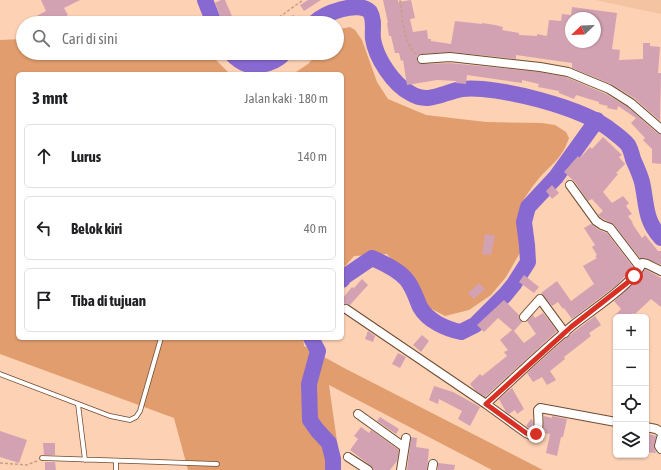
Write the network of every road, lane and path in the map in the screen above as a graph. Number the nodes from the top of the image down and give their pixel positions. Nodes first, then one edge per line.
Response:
1 (303, 0) edge
2 (400, 0) edge
3 (281, 16) edge
4 (422, 59) joint
5 (661, 130) edge
6 (570, 186) dead end
7 (640, 267) junction
8 (661, 271) edge
9 (346, 309) dead end
10 (524, 317) dead end
11 (564, 333) junction
12 (160, 340) edge
13 (0, 374) edge
14 (78, 404) junction
15 (486, 404) junction
16 (358, 414) dead end
17 (613, 421) edge
18 (649, 428) edge
19 (661, 432) edge
20 (406, 438) dead end
21 (661, 438) edge
22 (404, 447) junction
23 (661, 449) edge
24 (348, 457) dead end
25 (42, 458) joint
26 (85, 460) junction
27 (116, 461) junction
28 (0, 463) edge
29 (217, 464) dead end
30 (116, 470) edge
31 (368, 470) edge
32 (401, 470) edge

1 - 3 path
2 - 4 path
4 - 5 street
6 - 7 street
7 - 8 street
7 - 11 street
9 - 15 street
10 - 11 street
11 - 15 street
12 - 14 lane
13 - 14 lane
14 - 26 lane
15 - 17 street
16 - 22 street
18 - 19 street
20 - 22 street
21 - 23 street
22 - 32 street
24 - 31 street
25 - 26 lane
25 - 28 path
26 - 27 lane
27 - 29 lane
27 - 30 lane

